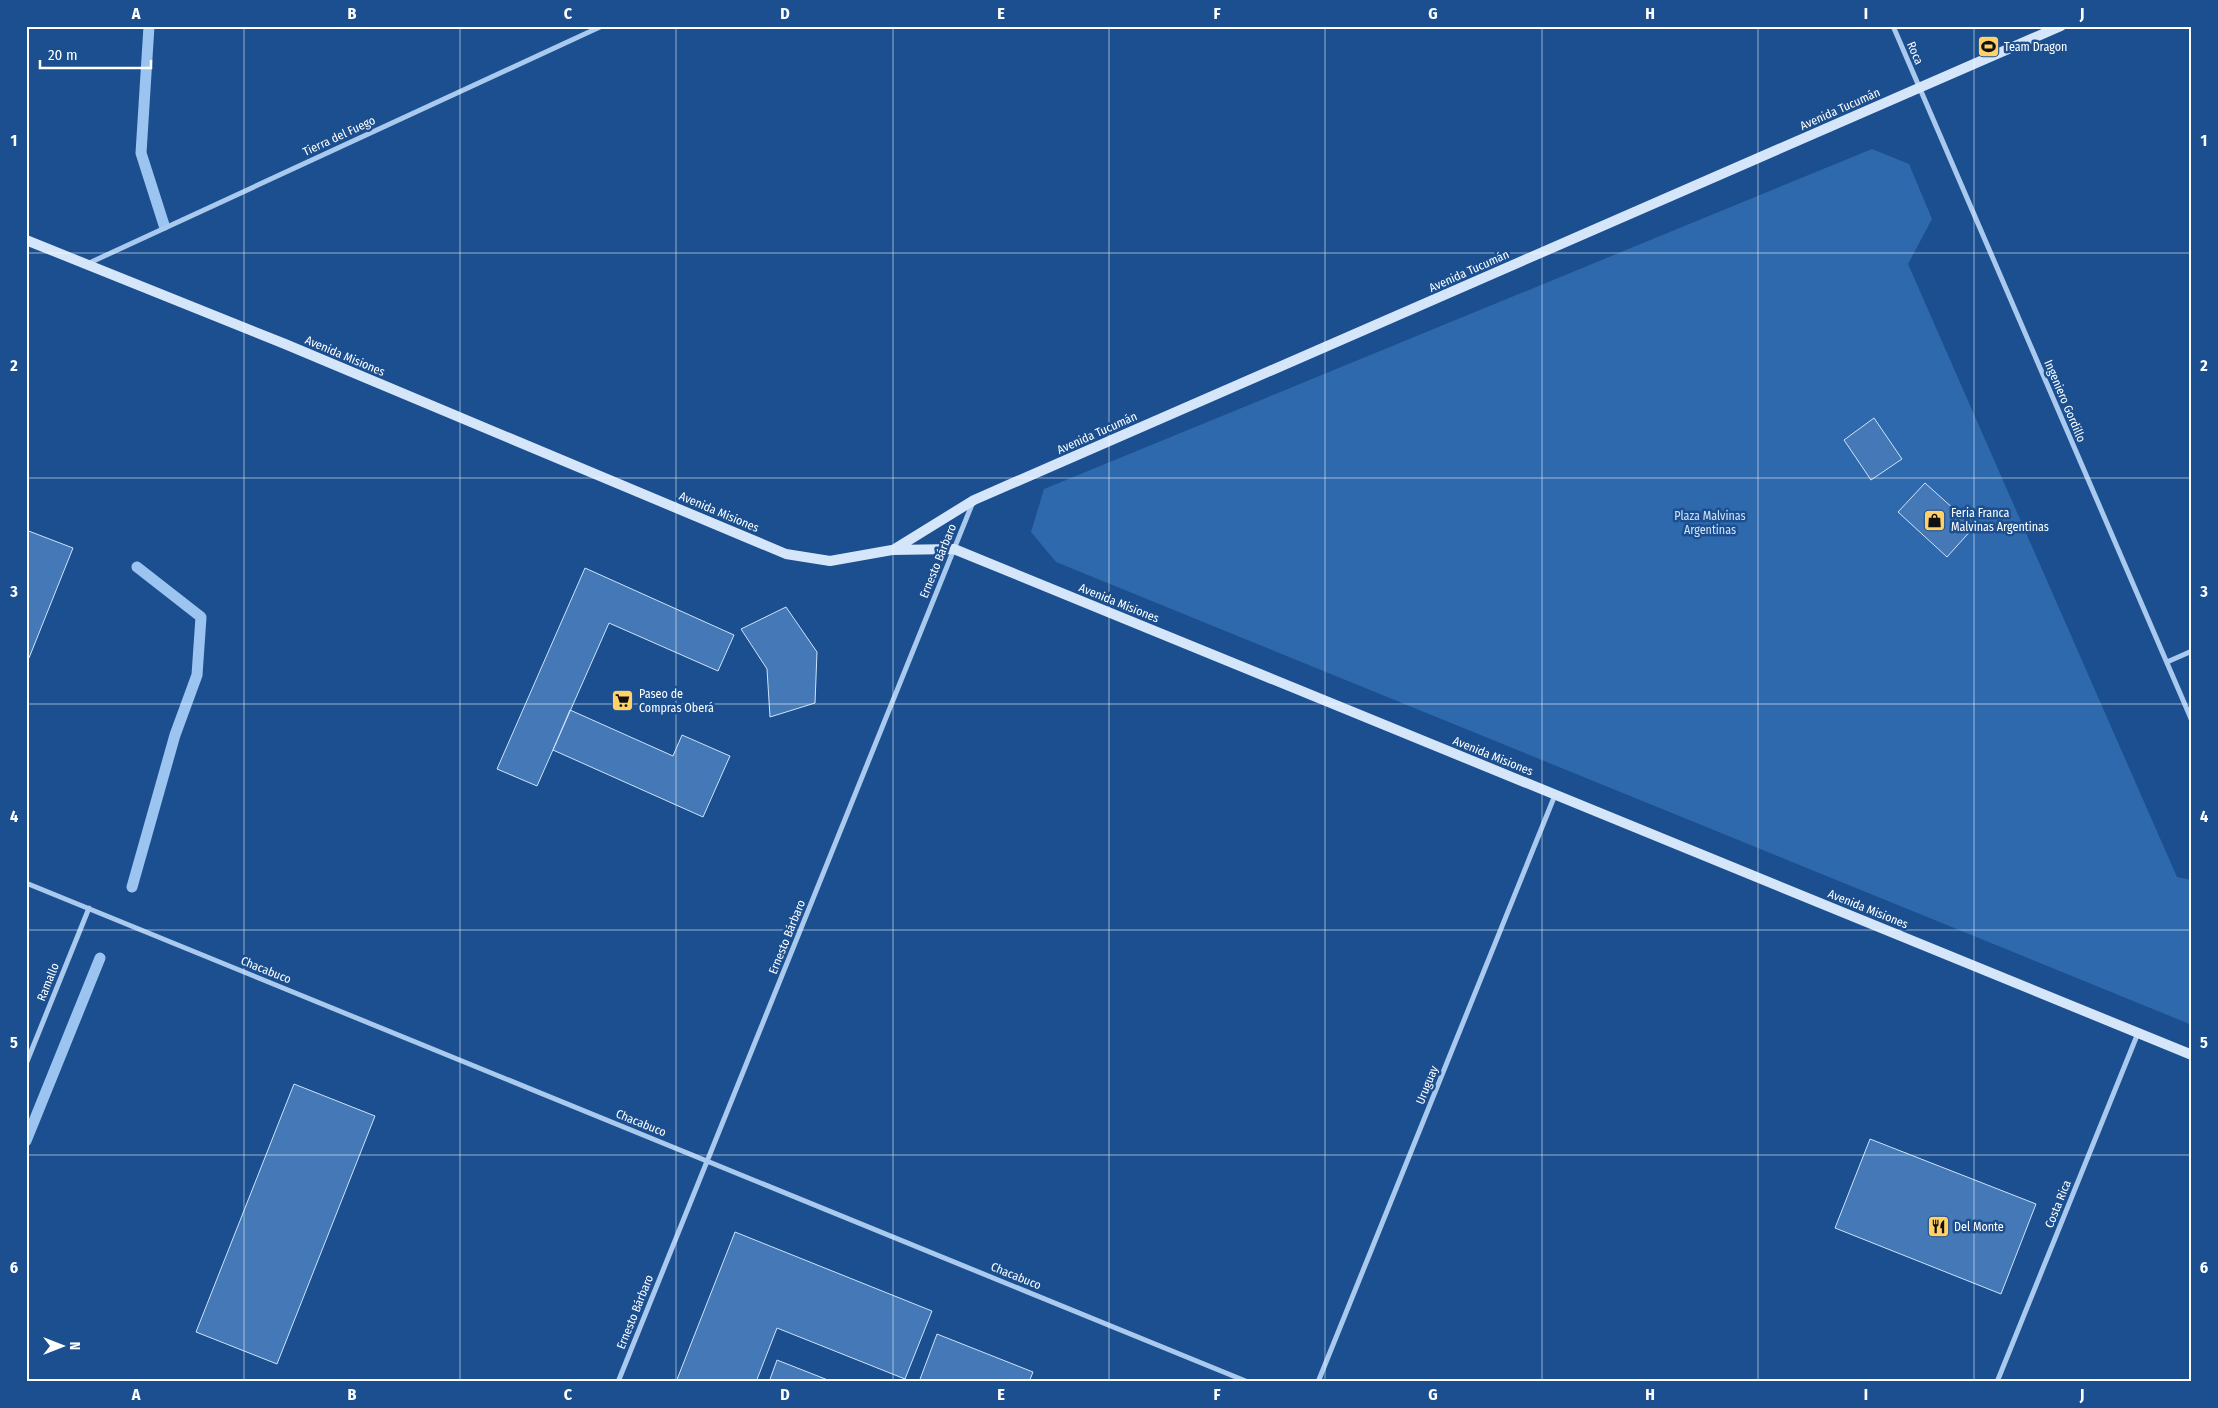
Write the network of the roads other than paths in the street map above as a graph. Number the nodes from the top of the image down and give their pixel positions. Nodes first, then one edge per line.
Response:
1 (602, 26) edge
2 (1893, 26) edge
3 (2061, 26) edge
4 (1920, 88) junction
5 (26, 240) edge
6 (86, 264) junction
7 (974, 500) junction
8 (954, 549) junction
9 (892, 550) junction
10 (2192, 651) edge
11 (2167, 662) junction
12 (2192, 721) edge
13 (1555, 795) junction
14 (26, 883) edge
15 (89, 908) junction
16 (2138, 1033) junction
17 (2192, 1055) edge
18 (26, 1064) edge
19 (707, 1161) junction
20 (618, 1382) edge
21 (1248, 1382) edge
22 (1318, 1382) edge
23 (1997, 1382) edge

1 - 6 street, Tierra del Fuego
2 - 4 street, Roca
3 - 4 main road, Avenida Tucumán
4 - 7 main road, Avenida Tucumán
4 - 11 street, Ingeniero Gordillo
5 - 6 main road, Avenida Misiones
6 - 9 main road, Avenida Misiones
7 - 8 street, Ernesto Bárbaro
7 - 9 main road, Avenida Tucumán
8 - 9 main road, Avenida Misiones
8 - 13 main road, Avenida Misiones
8 - 19 street, Ernesto Bárbaro
10 - 11 street
11 - 12 street, Ingeniero Gordillo
13 - 16 main road, Avenida Misiones
13 - 22 street, Uruguay
14 - 15 street, Chacabuco
15 - 18 street, Ramallo
15 - 19 street, Chacabuco
16 - 17 main road, Avenida Misiones
16 - 23 street, Costa Rica
19 - 20 street, Ernesto Bárbaro
19 - 21 street, Chacabuco

